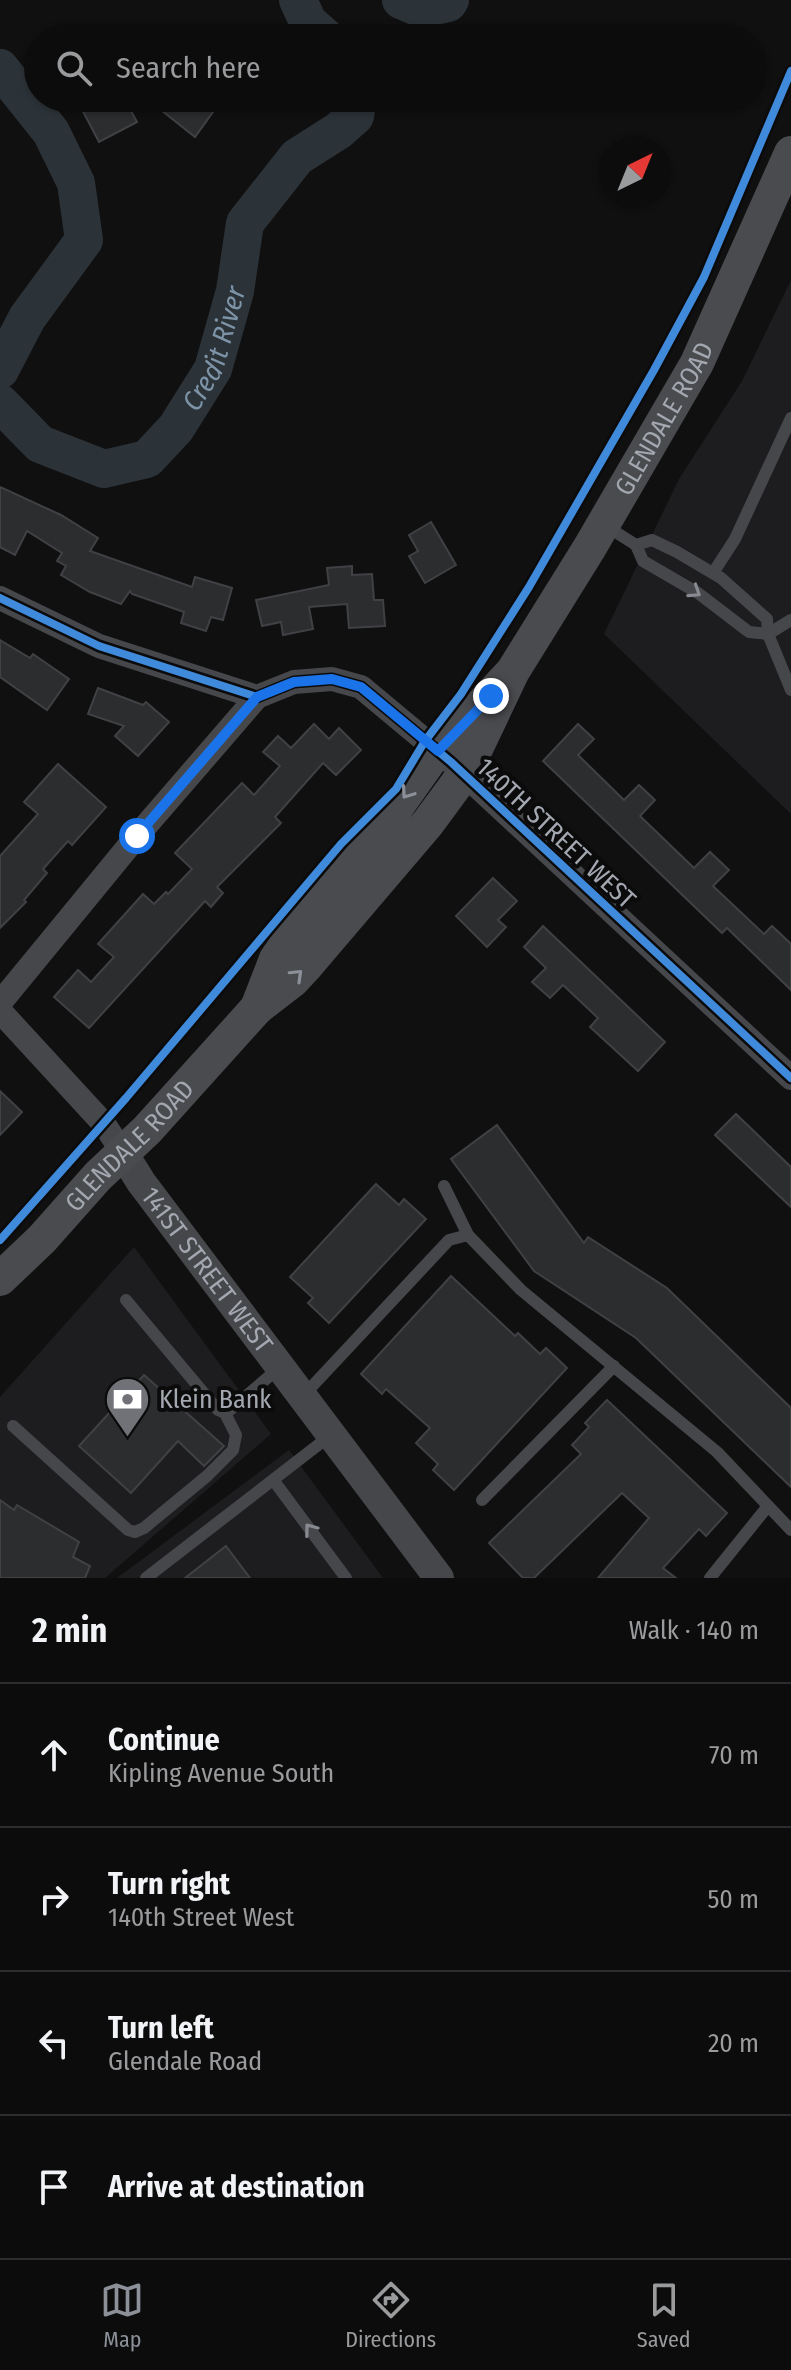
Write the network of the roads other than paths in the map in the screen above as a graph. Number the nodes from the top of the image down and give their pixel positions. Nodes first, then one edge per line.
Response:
1 (791, 153) edge
2 (791, 418) edge
3 (603, 524) junction
4 (636, 545) junction
5 (713, 573) junction
6 (0, 598) edge
7 (791, 620) edge
8 (768, 634) junction
9 (513, 671) junction
10 (791, 690) edge
11 (257, 697) junction
12 (438, 751) junction
13 (464, 774) junction
14 (0, 1003) edge
15 (257, 1008) junction
16 (0, 1011) edge
17 (791, 1078) edge
18 (123, 1153) junction
19 (444, 1186) dead end
20 (468, 1235) junction
21 (0, 1279) edge
22 (126, 1300) dead end
23 (614, 1366) junction
24 (280, 1367) junction
25 (303, 1396) junction
26 (225, 1413) junction
27 (13, 1426) dead end
28 (331, 1435) junction
29 (274, 1481) junction
30 (482, 1500) dead end
31 (768, 1506) junction
32 (791, 1530) edge
33 (146, 1578) edge
34 (346, 1578) edge
35 (439, 1578) edge
36 (710, 1578) edge

1 - 3 main road, GLENDALE ROAD
2 - 5 lane
3 - 4 lane
3 - 9 main road, GLENDALE ROAD
4 - 5 lane
4 -> 8 lane
5 - 8 lane
6 - 11 street
7 - 8 lane
8 - 10 lane
9 - 12 main road, GLENDALE ROAD
9 - 13 main road, GLENDALE ROAD
11 - 12 street, 140TH STREET WEST
11 - 14 street
12 - 13 street, 140TH STREET WEST
12 -> 15 main road, GLENDALE ROAD
15 -> 13 main road, GLENDALE ROAD
13 - 17 street, 140TH STREET WEST
15 - 18 main road, GLENDALE ROAD
16 - 18 street
18 - 21 main road, GLENDALE ROAD
18 - 24 street, 141ST STREET WEST
19 - 20 lane
20 - 23 lane
20 - 25 lane
22 - 26 lane
23 - 30 lane
23 - 31 lane
24 - 25 street, 141ST STREET WEST
24 - 26 lane
25 - 28 street, 141ST STREET WEST
26 - 27 lane
28 - 29 lane
28 - 35 street, 141ST STREET WEST
29 - 33 lane
34 -> 29 lane
31 - 32 lane
31 - 36 lane

